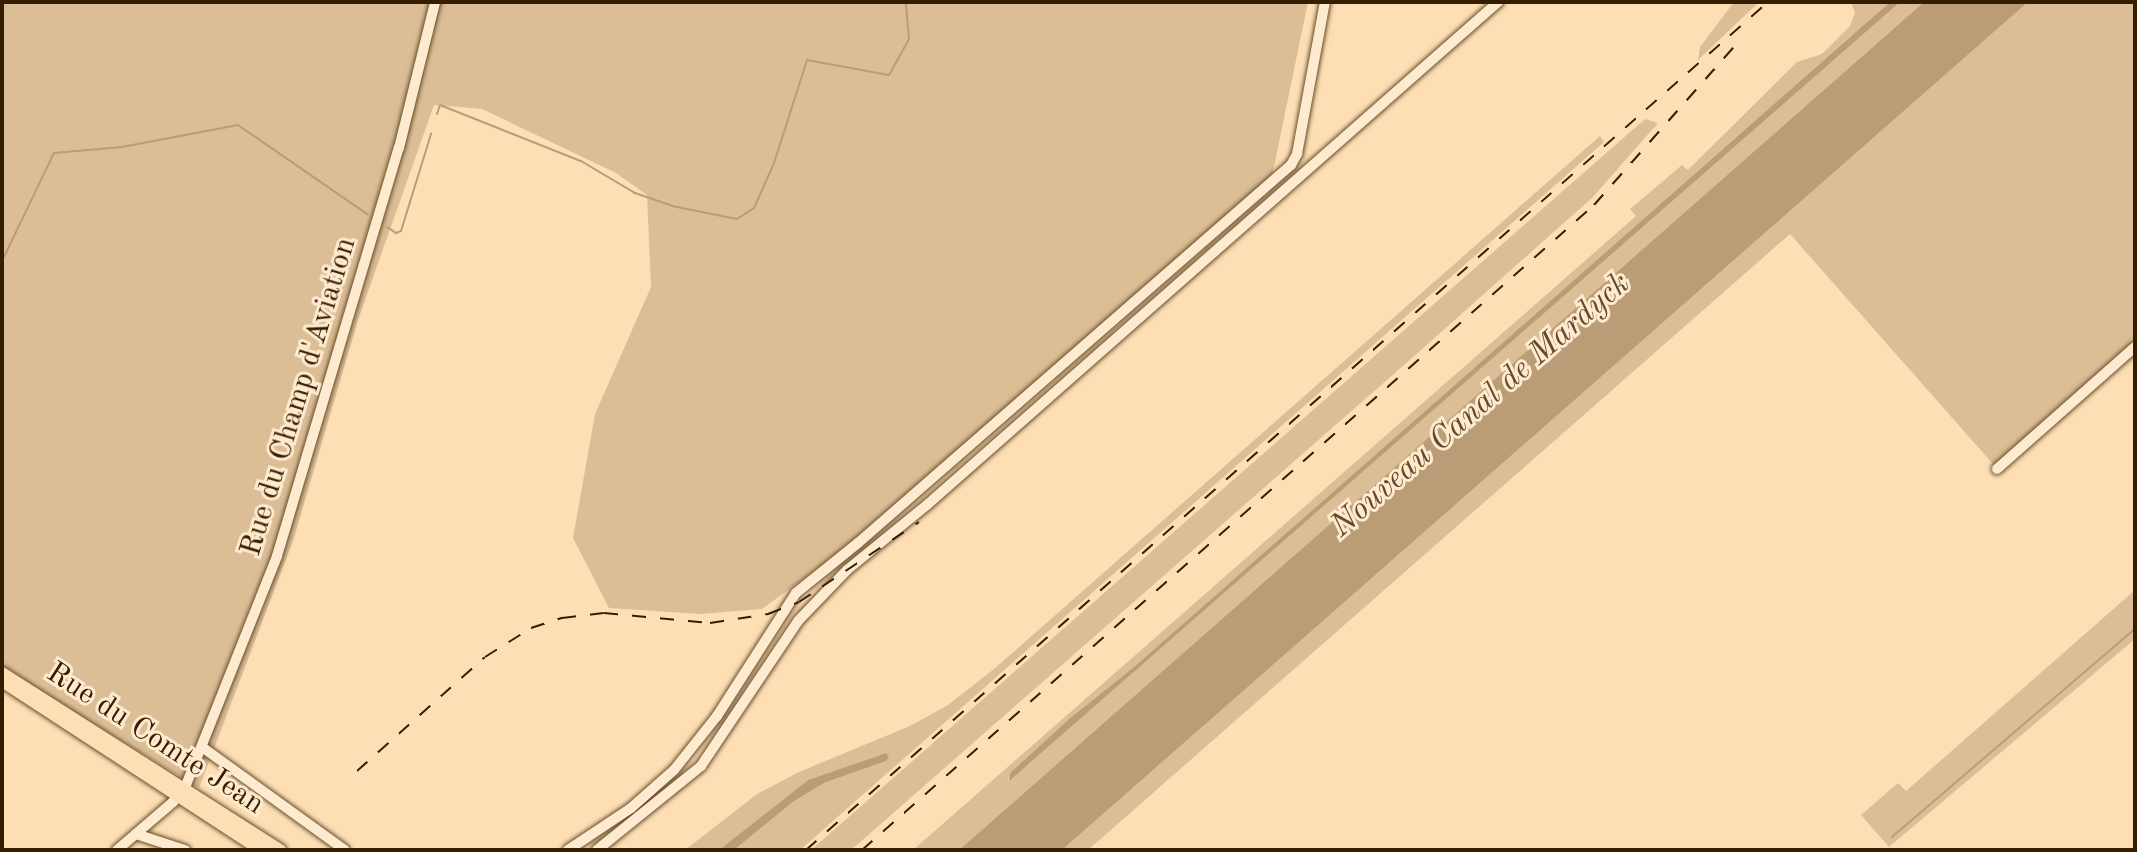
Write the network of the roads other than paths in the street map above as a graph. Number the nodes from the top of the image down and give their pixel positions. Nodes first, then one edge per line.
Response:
1 (435, 2) edge
2 (1325, 2) edge
3 (1498, 2) edge
4 (2135, 347) edge
5 (1997, 469) dead end
6 (2, 673) edge
7 (2, 681) edge
8 (202, 747) junction
9 (181, 792) junction
10 (136, 834) junction
11 (117, 850) edge
12 (185, 850) edge
13 (261, 850) edge
14 (280, 850) edge
15 (345, 850) edge
16 (568, 850) edge
17 (597, 850) edge

1 - 8 street, Rue du Champ d'Aviation
2 - 16 street
3 - 17 street
4 - 5 street
6 - 9 main road, Rue du Comte Jean
7 - 9 main road, Rue du Comte Jean
8 - 9 street, Rue du Champ d'Aviation
8 - 15 street
9 - 10 street
9 - 13 main road, Rue du Comte Jean
9 - 14 main road, Rue du Comte Jean
10 - 11 street
10 - 12 street

